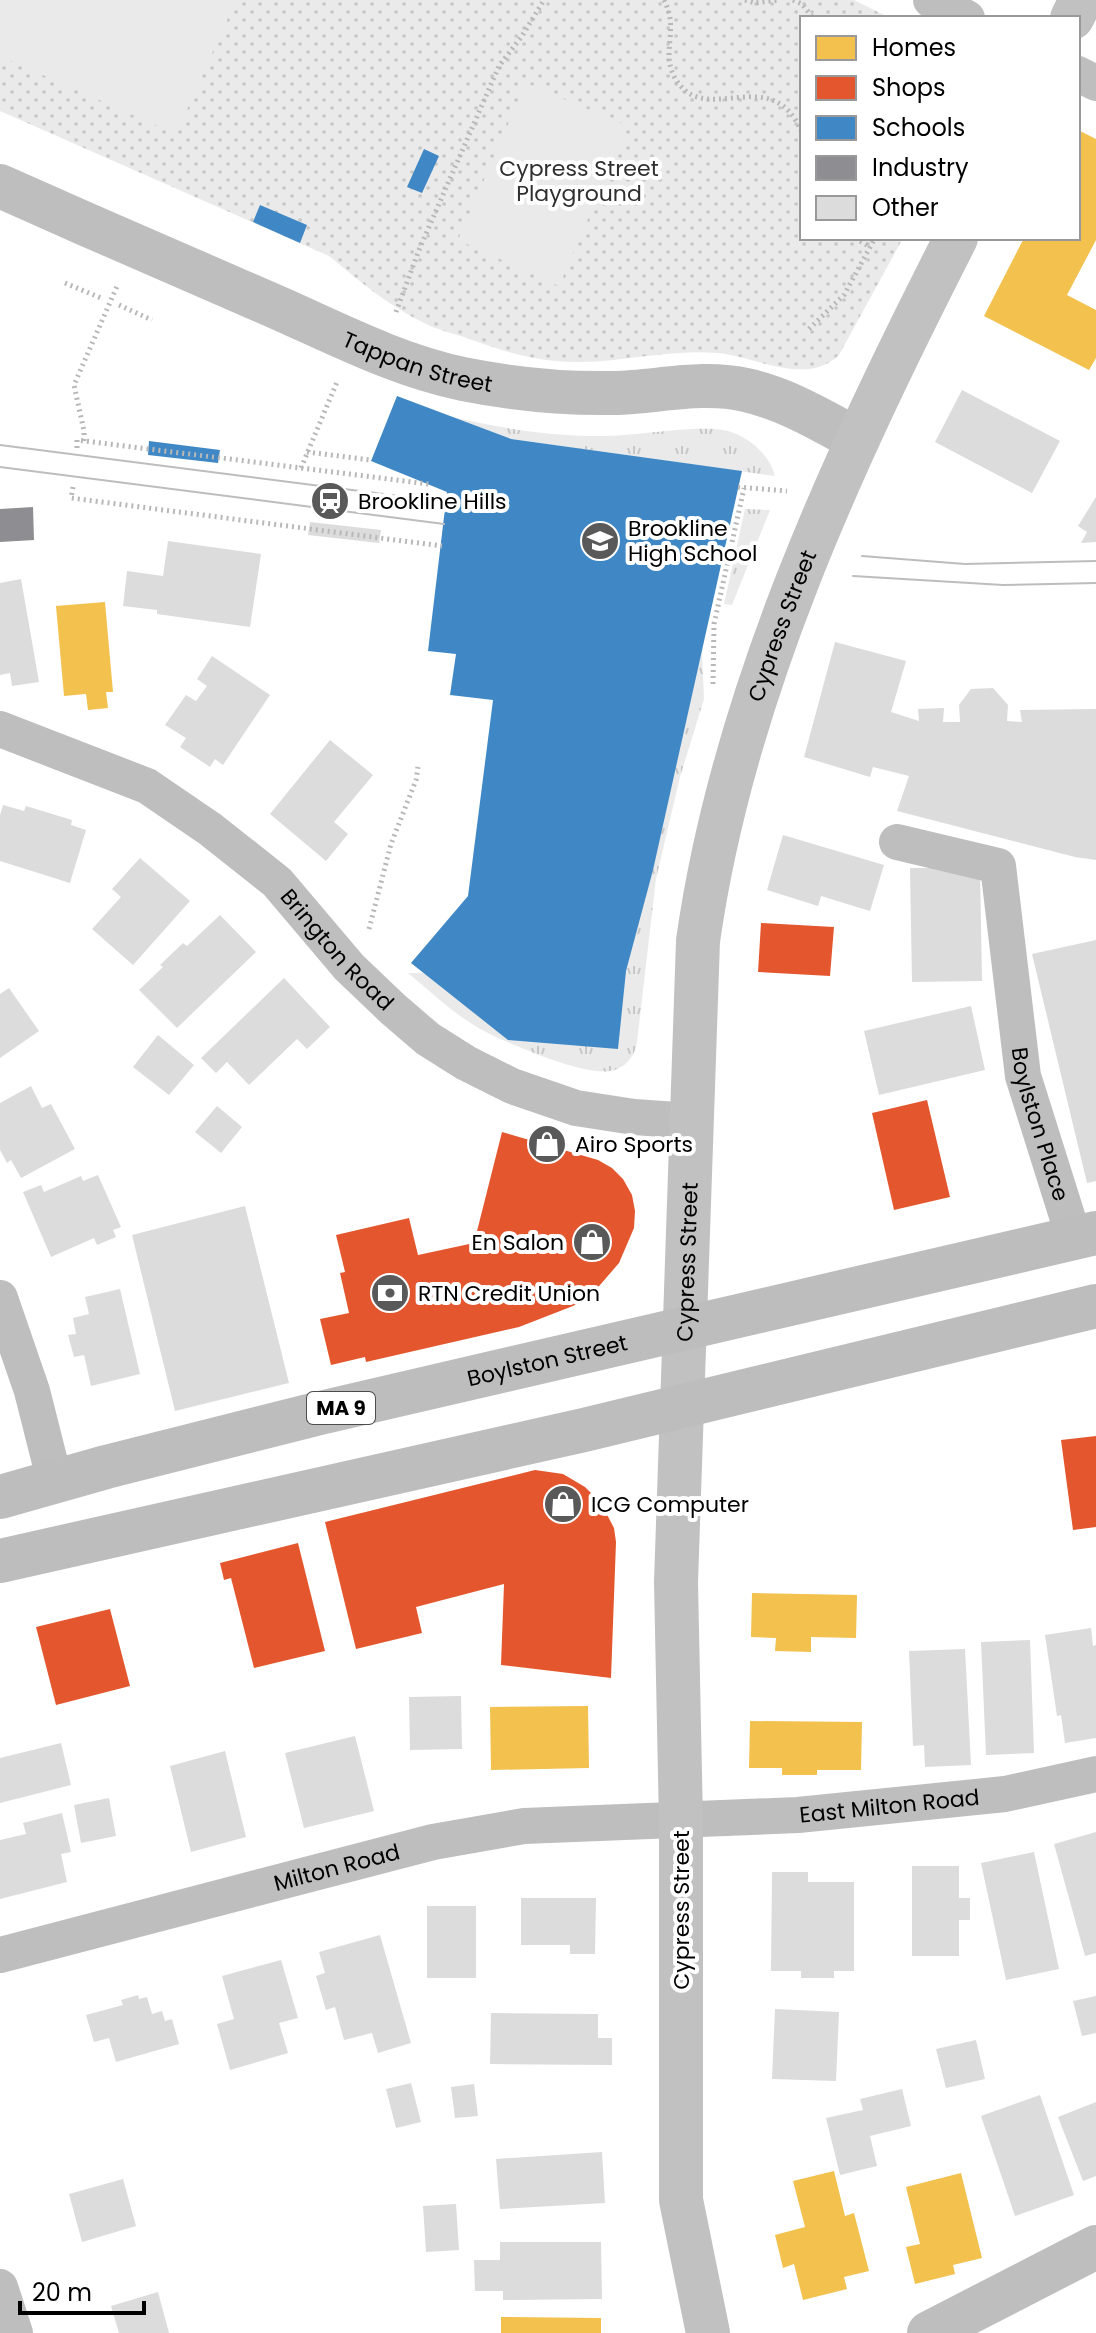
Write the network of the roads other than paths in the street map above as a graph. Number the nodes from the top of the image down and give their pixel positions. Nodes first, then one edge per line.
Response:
1 (931, 0) edge
2 (963, 16) edge
3 (0, 186) edge
4 (955, 240) edge
5 (856, 439) junction
6 (0, 729) edge
7 (897, 842) dead end
8 (692, 1121) junction
9 (1085, 1236) edge
10 (0, 1298) edge
11 (1096, 1306) edge
12 (685, 1328) junction
13 (682, 1406) junction
14 (55, 1482) junction
15 (0, 1497) edge
16 (0, 1561) edge
17 (1096, 1774) edge
18 (681, 1822) junction
19 (0, 1955) edge
20 (1096, 2247) edge
21 (0, 2287) edge
22 (15, 2333) edge
23 (708, 2333) edge
24 (929, 2333) edge

1 - 2 street
3 - 5 street, Tappan Street
4 - 5 main road, Cypress Street
5 - 8 main road, Cypress Street
6 - 8 street, Brington Road
7 - 9 street, Boylston Place
8 - 12 main road, Cypress Street
9 - 12 highway, Boylston Street / MA 9
10 - 14 street
11 - 13 highway
12 - 13 main road, Cypress Street
12 - 14 highway, Boylston Street / MA 9
13 - 16 highway
13 - 18 main road, Cypress Street
14 - 15 highway, Boylston Street / MA 9
17 - 18 street, East Milton Road
18 - 19 street, Milton Road
18 - 23 main road, Cypress Street
20 - 24 street
21 - 22 street

